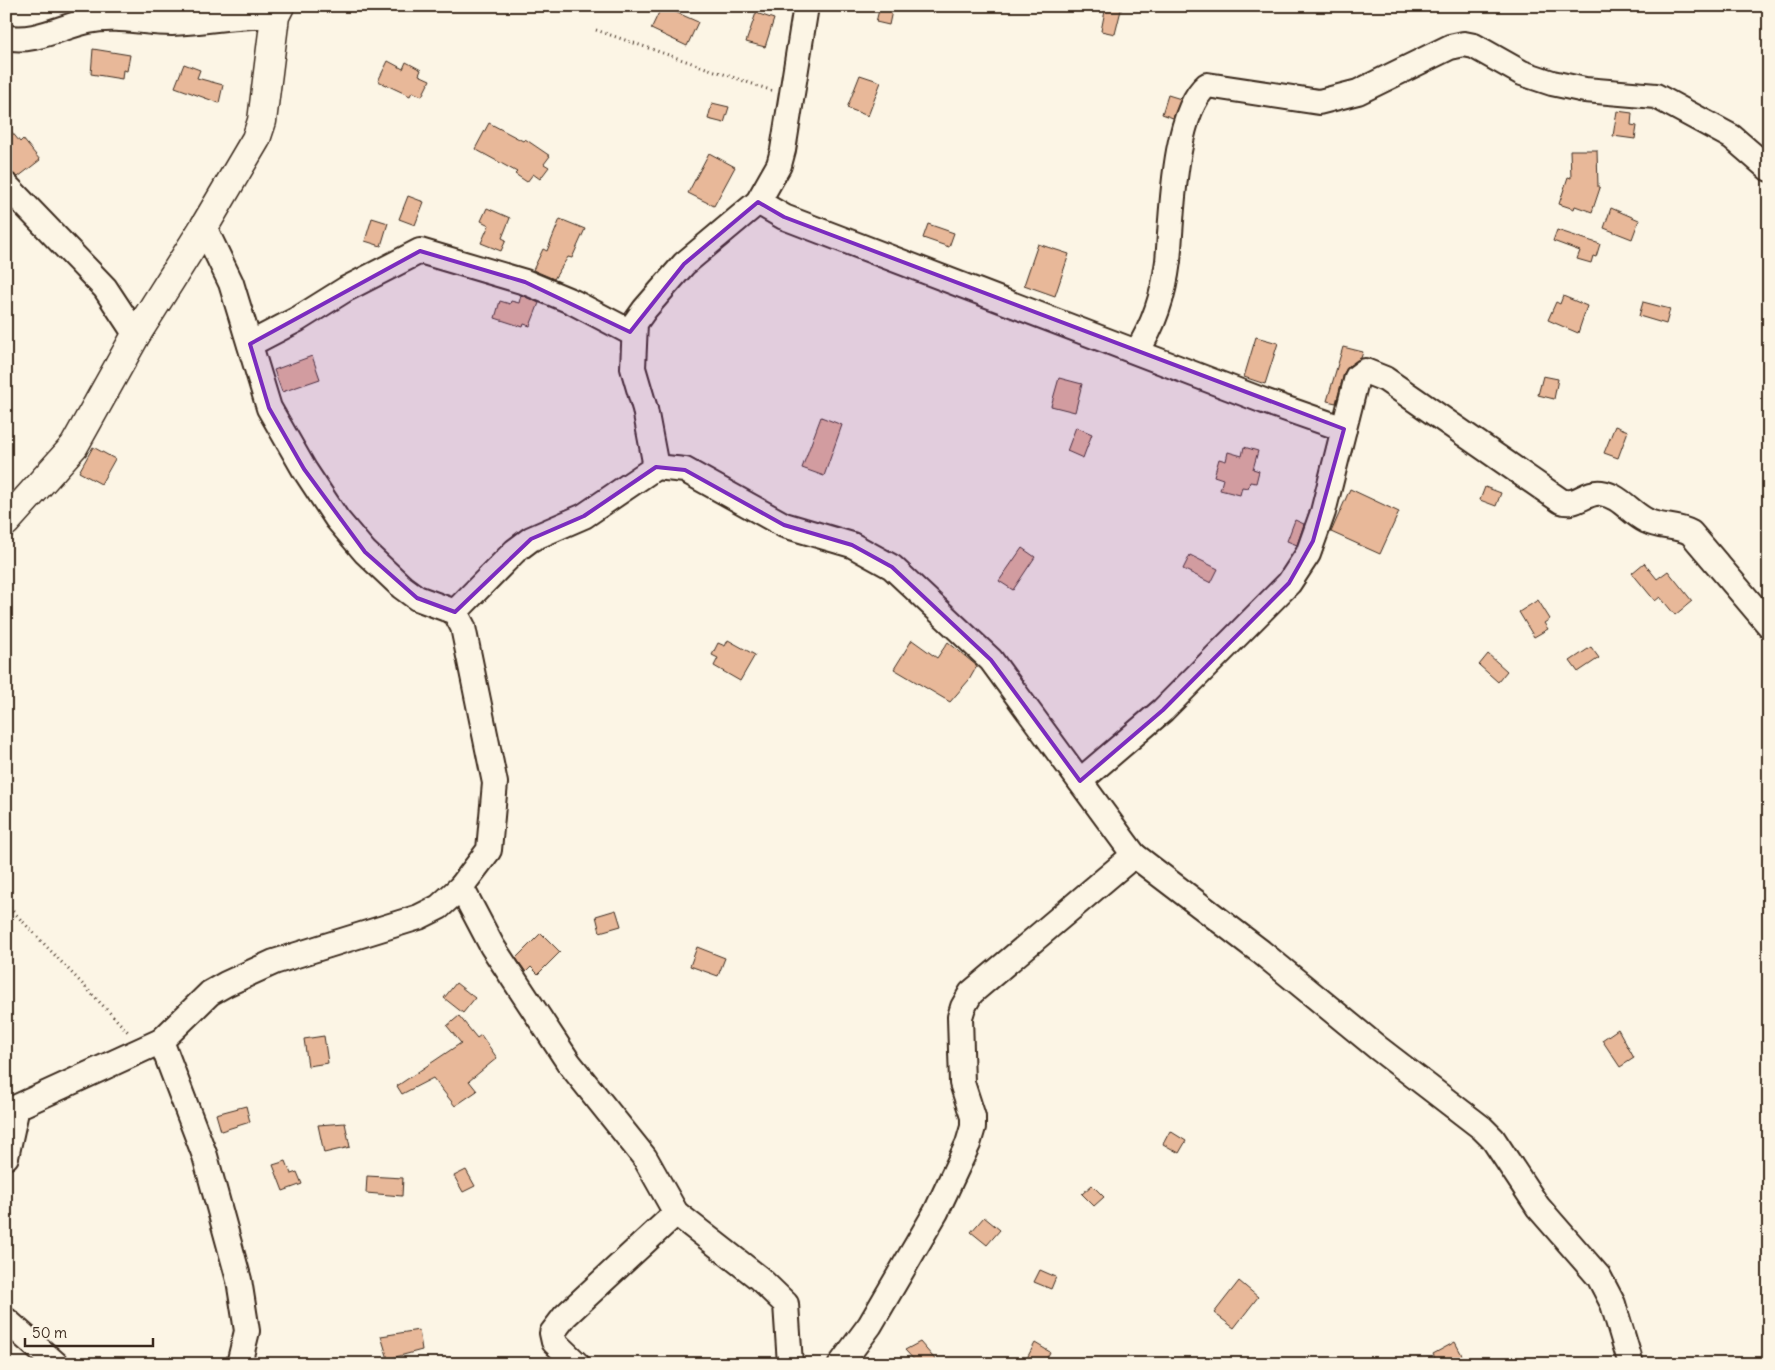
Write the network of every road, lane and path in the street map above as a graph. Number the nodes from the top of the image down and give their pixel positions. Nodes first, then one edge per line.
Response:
1 (806, 6) edge
2 (277, 11) edge
3 (596, 30) dead end
4 (6, 37) edge
5 (790, 97) junction
6 (1769, 169) edge
7 (6, 185) edge
8 (758, 202) junction
9 (204, 227) junction
10 (634, 334) junction
11 (136, 335) junction
12 (250, 344) junction
13 (1137, 351) junction
14 (1344, 429) junction
15 (656, 467) junction
16 (6, 522) edge
17 (455, 612) junction
18 (1769, 625) edge
19 (1080, 781) junction
20 (1134, 855) junction
21 (461, 887) junction
22 (6, 904) edge
23 (153, 1045) junction
24 (11, 1108) edge
25 (6, 1157) edge
26 (676, 1213) junction
27 (6, 1320) edge
28 (56, 1364) edge
29 (239, 1364) edge
30 (577, 1364) edge
31 (790, 1364) edge
32 (841, 1364) edge
33 (1631, 1364) edge

1 - 5 street
2 - 4 street
2 - 9 main road
3 - 5 path
5 - 8 street
6 - 13 street
7 - 11 street
8 - 10 street
8 - 13 street
9 - 11 main road
9 - 12 street
10 - 12 street
10 - 15 street
11 - 16 main road
12 - 17 street
13 - 14 street
14 - 18 street
14 - 19 street
15 - 17 street
15 - 19 street
17 - 21 street
19 - 20 street
20 - 32 street
20 - 33 street
21 - 23 street
21 - 26 street
22 - 23 path
23 - 24 street
23 - 29 street
24 - 25 street
26 - 30 street
26 - 31 street
27 - 28 street

